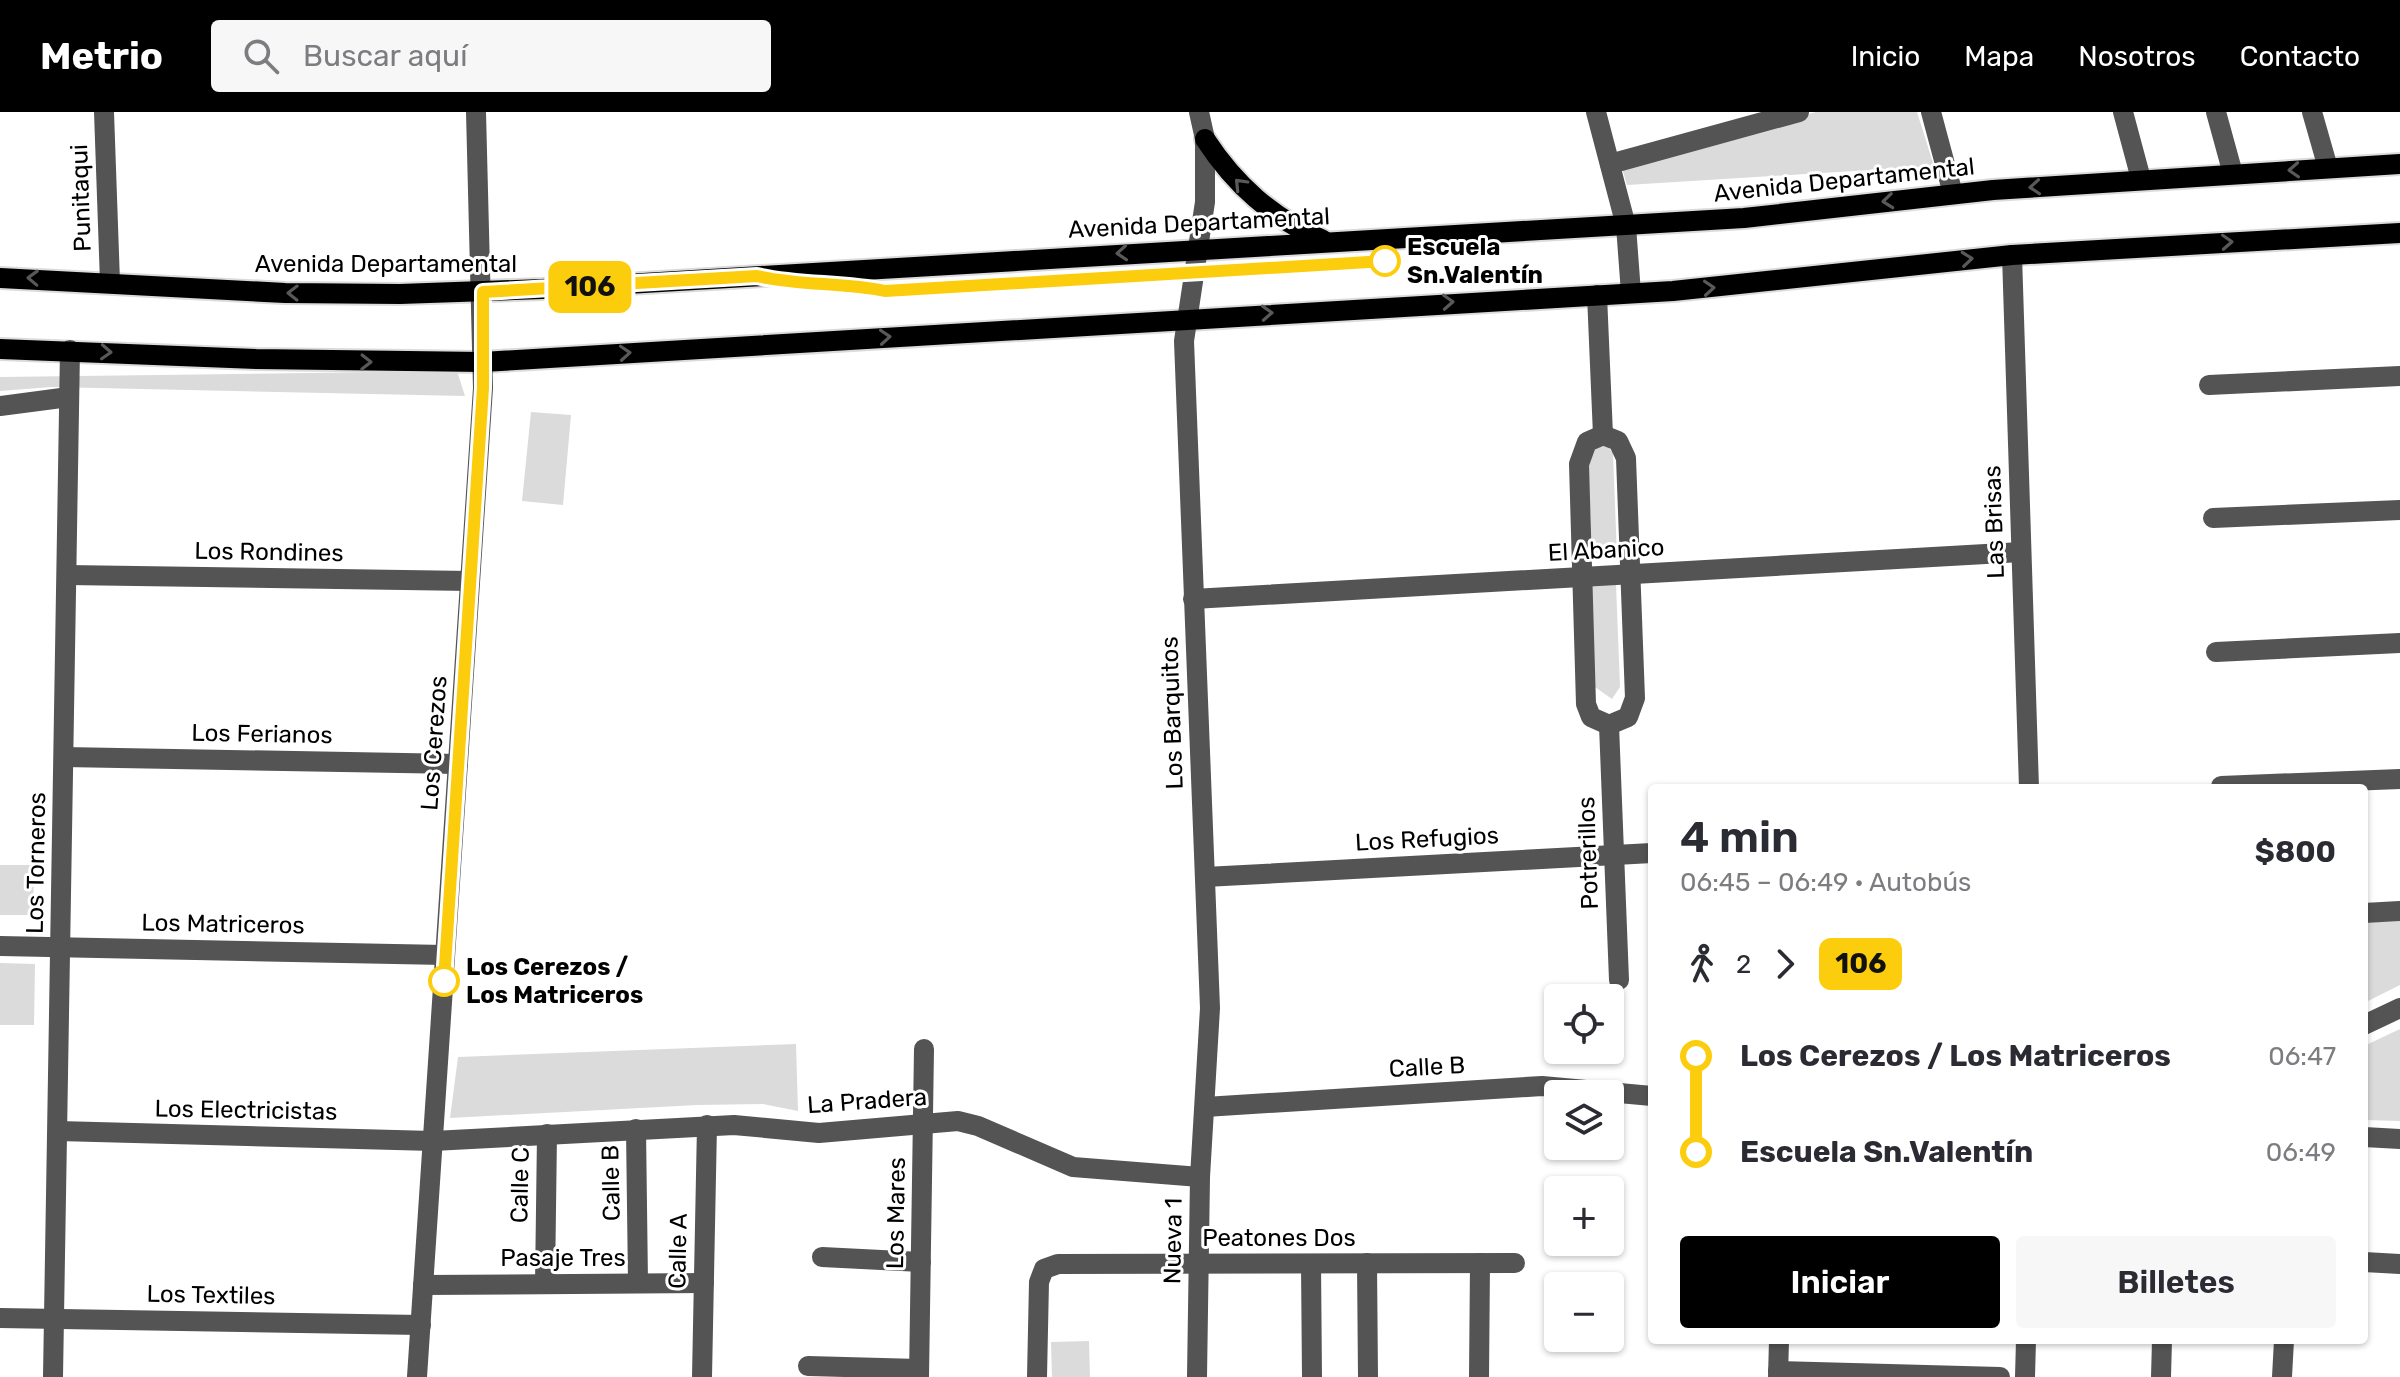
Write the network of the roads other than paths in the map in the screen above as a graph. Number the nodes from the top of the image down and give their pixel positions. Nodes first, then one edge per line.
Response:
1 (104, 112) edge
2 (476, 112) edge
3 (1199, 112) edge
4 (1596, 112) edge
5 (1799, 112) edge
6 (1931, 112) edge
7 (2123, 112) edge
8 (2216, 112) edge
9 (2312, 112) edge
10 (1205, 139) junction
11 (1610, 164) junction
12 (2400, 164) edge
13 (2328, 168) junction
14 (2233, 174) junction
15 (2141, 179) junction
16 (1953, 194) junction
17 (1626, 226) junction
18 (2400, 233) edge
19 (1327, 242) junction
20 (1200, 249) junction
21 (2012, 255) junction
22 (0, 278) edge
23 (110, 282) junction
24 (483, 292) junction
25 (1631, 293) junction
26 (1597, 295) junction
27 (1189, 317) junction
28 (0, 349) edge
29 (70, 350) junction
30 (483, 362) junction
31 (2400, 376) edge
32 (2209, 385) dead end
33 (69, 397) junction
34 (0, 406) edge
35 (1603, 435) junction
36 (2400, 510) edge
37 (2213, 518) dead end
38 (2021, 552) junction
39 (1630, 574) junction
40 (67, 575) junction
41 (1583, 577) junction
42 (470, 581) junction
43 (1193, 599) junction
44 (2400, 643) edge
45 (2216, 652) dead end
46 (1609, 725) junction
47 (64, 757) junction
48 (458, 764) junction
49 (2400, 779) edge
50 (2029, 784) edge
51 (2272, 784) edge
52 (1648, 853) edge
53 (1614, 855) junction
54 (1205, 877) junction
55 (2400, 911) edge
56 (2368, 913) edge
57 (0, 946) edge
58 (61, 947) junction
59 (445, 955) junction
60 (1619, 980) dead end
61 (2400, 1008) edge
62 (2368, 1023) edge
63 (924, 1049) dead end
64 (1648, 1096) edge
65 (1205, 1107) junction
66 (923, 1124) junction
67 (707, 1125) junction
68 (636, 1129) junction
69 (58, 1131) junction
70 (547, 1134) junction
71 (2368, 1137) edge
72 (2400, 1139) edge
73 (433, 1141) junction
74 (1200, 1177) junction
75 (822, 1257) dead end
76 (921, 1262) junction
77 (2368, 1262) edge
78 (1367, 1263) junction
79 (1480, 1263) junction
80 (1515, 1263) dead end
81 (1198, 1264) junction
82 (1311, 1264) junction
83 (2400, 1264) edge
84 (638, 1283) junction
85 (704, 1283) junction
86 (545, 1284) junction
87 (423, 1285) junction
88 (0, 1318) edge
89 (54, 1319) junction
90 (421, 1325) junction
91 (1779, 1344) edge
92 (2026, 1344) edge
93 (2162, 1344) edge
94 (2284, 1344) edge
95 (808, 1366) dead end
96 (919, 1373) edge
97 (1778, 1374) edge
98 (53, 1377) edge
99 (417, 1377) edge
100 (702, 1377) edge
101 (1037, 1377) edge
102 (1197, 1377) edge
103 (1312, 1377) edge
104 (1368, 1377) edge
105 (1479, 1377) edge
106 (2000, 1377) edge
107 (2025, 1377) edge
108 (2161, 1377) edge
109 (2282, 1377) edge

1 - 23 street, Punitaqui
2 - 24 street, Los Cerezos
3 - 10 street, Los Barquitos
4 - 11 street
5 - 11 street
6 - 16 street
7 - 15 street
8 - 14 street
9 - 13 street
19 -> 10 main road
10 - 20 street, Los Barquitos
11 - 17 street
12 - 13 main road, Avenida Departamental
13 -> 14 main road, Avenida Departamental
14 - 15 main road, Avenida Departamental
15 -> 16 main road, Avenida Departamental
16 -> 17 main road, Avenida Departamental
17 - 19 main road, Avenida Departamental
17 - 25 street
21 -> 18 main road
19 - 20 main road, Avenida Departamental
20 -> 24 main road, Avenida Departamental
20 - 27 street, Los Barquitos
25 -> 21 main road
21 - 38 street, Las Brisas
23 -> 22 main road, Avenida Departamental
24 -> 23 main road, Avenida Departamental
24 - 30 street, Los Cerezos
25 - 26 main road
27 -> 26 main road
26 - 35 street
30 -> 27 main road
27 - 43 street, Los Barquitos
28 - 29 main road
29 -> 30 main road
29 - 33 street, Los Torneros
30 - 42 street, Los Cerezos
31 - 32 street
33 - 34 street
33 - 40 street, Los Torneros
35 - 39 street
35 - 41 street
36 - 37 street
38 - 39 street, El Abanico
38 - 50 street, Las Brisas
39 - 41 street, El Abanico
39 - 46 street
40 - 42 street, Los Rondines
40 - 47 street, Los Torneros
41 - 43 street, El Abanico
41 - 46 street
42 - 48 street, Los Cerezos
43 - 54 street, Los Barquitos
44 - 45 street
46 - 53 street, Potrerillos
47 - 48 street, Los Ferianos
47 - 58 street, Los Torneros
48 - 59 street, Los Cerezos
49 - 51 street
52 - 53 street, Los Refugios
53 - 54 street, Los Refugios
53 - 60 street, Potrerillos
54 - 65 street, Los Barquitos
55 - 56 street
57 - 58 street, Los Matriceros
58 - 59 street, Los Matriceros
58 - 69 street, Los Torneros
59 - 73 street, Los Cerezos
61 - 62 street
63 - 66 street, Los Mares
64 - 65 street, Calle B
65 - 74 street, Nueva 1
66 - 67 street, La Pradera
66 - 74 street, La Pradera
66 - 76 street, Los Mares
67 - 68 street, La Pradera
67 - 85 street, Calle A
68 - 70 street, La Pradera
68 - 84 street, Calle B
69 - 73 street, Los Electricistas
69 - 89 street, Los Torneros
70 - 73 street, La Pradera
70 - 86 street, Calle C
71 - 72 street
73 - 87 street, Los Cerezos
74 - 81 street, Nueva 1
75 - 76 street
76 - 96 street, Los Mares
77 - 83 street
78 - 79 street, Peatones Dos
78 - 82 street, Peatones Dos
78 - 104 street
79 - 80 street, Peatones Dos
79 - 105 street
81 - 82 street, Peatones Dos
81 - 101 street, Peatones Dos
81 - 102 street, Nueva 1
82 - 103 street
84 - 85 street, Pasaje Tres
84 - 86 street, Pasaje Tres
85 - 100 street, Calle A
86 - 87 street, Pasaje Tres
87 - 90 street, Los Cerezos
88 - 89 street, Los Textiles
89 - 90 street, Los Textiles
89 - 98 street, Los Torneros
90 - 99 street, Los Cerezos
91 - 97 street
92 - 107 street
93 - 108 street
94 - 109 street
95 - 96 street
97 - 106 street

